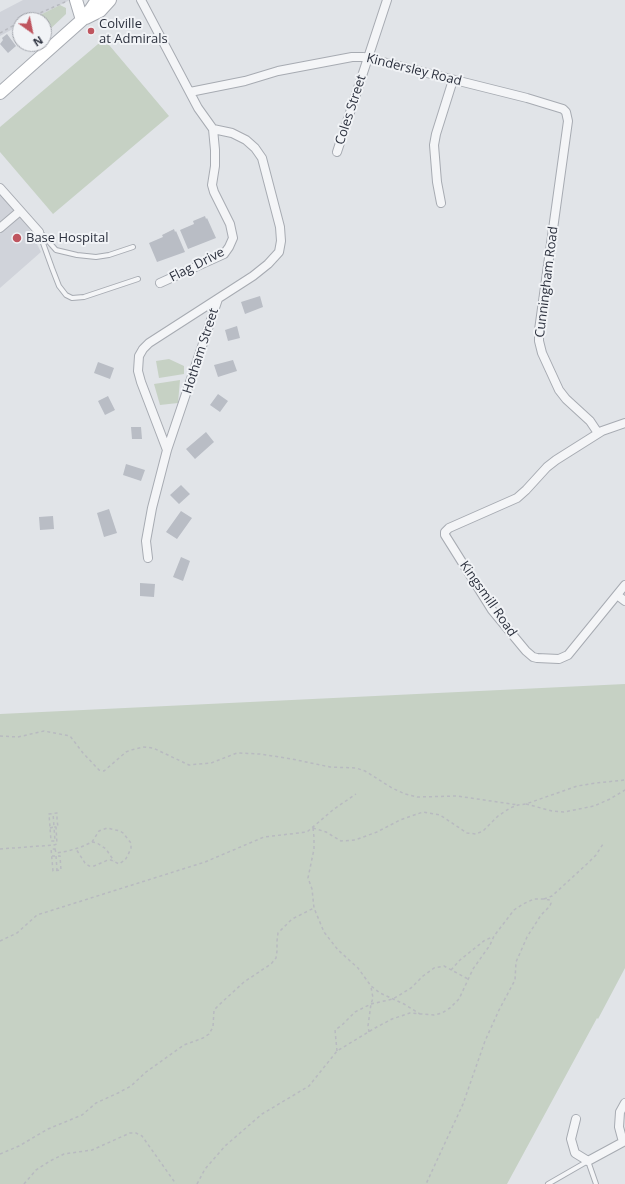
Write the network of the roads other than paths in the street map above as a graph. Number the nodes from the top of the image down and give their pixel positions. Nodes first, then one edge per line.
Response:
1 (97, 0) edge
2 (110, 0) edge
3 (141, 0) edge
4 (387, 0) edge
5 (72, 2) edge
6 (82, 20) junction
7 (368, 58) junction
8 (453, 80) junction
9 (190, 92) junction
10 (0, 93) edge
11 (566, 112) joint
12 (213, 129) junction
13 (337, 152) dead end
14 (0, 188) edge
15 (441, 203) dead end
16 (20, 211) junction
17 (0, 228) edge
18 (39, 232) junction
19 (133, 247) dead end
20 (138, 279) dead end
21 (160, 283) dead end
22 (218, 299) junction
23 (625, 423) edge
24 (598, 433) junction
25 (167, 450) junction
26 (148, 558) dead end
27 (625, 585) edge
28 (617, 595) junction
29 (625, 601) edge
30 (625, 1103) edge
31 (576, 1120) dead end
32 (624, 1142) edge
33 (588, 1161) junction
34 (548, 1184) edge
35 (596, 1184) edge

1 - 6 street
2 - 6 street
3 - 9 street
4 - 7 street, Coles Street
5 - 6 street
6 - 10 street
7 - 8 street, Kindersley Road
7 - 9 street, Kindersley Road
7 - 13 street, Coles Street
8 - 11 street, Kindersley Road
8 - 15 street
9 - 12 street
11 - 24 street, Cunningham Road
12 - 21 street, Flag Drive
12 - 22 street, Hotham Street
14 - 16 street
16 - 17 street
16 - 18 street
18 - 19 lane
18 - 20 lane
22 - 25 street, Hotham Street
22 - 25 street
23 - 24 street
24 - 28 street, Kingsmill Road
25 - 26 street, Hotham Street
27 - 28 street, Kingsmill Road
28 - 29 street
30 - 32 street
31 - 33 street
32 - 33 street
33 - 34 lane
33 - 35 lane

